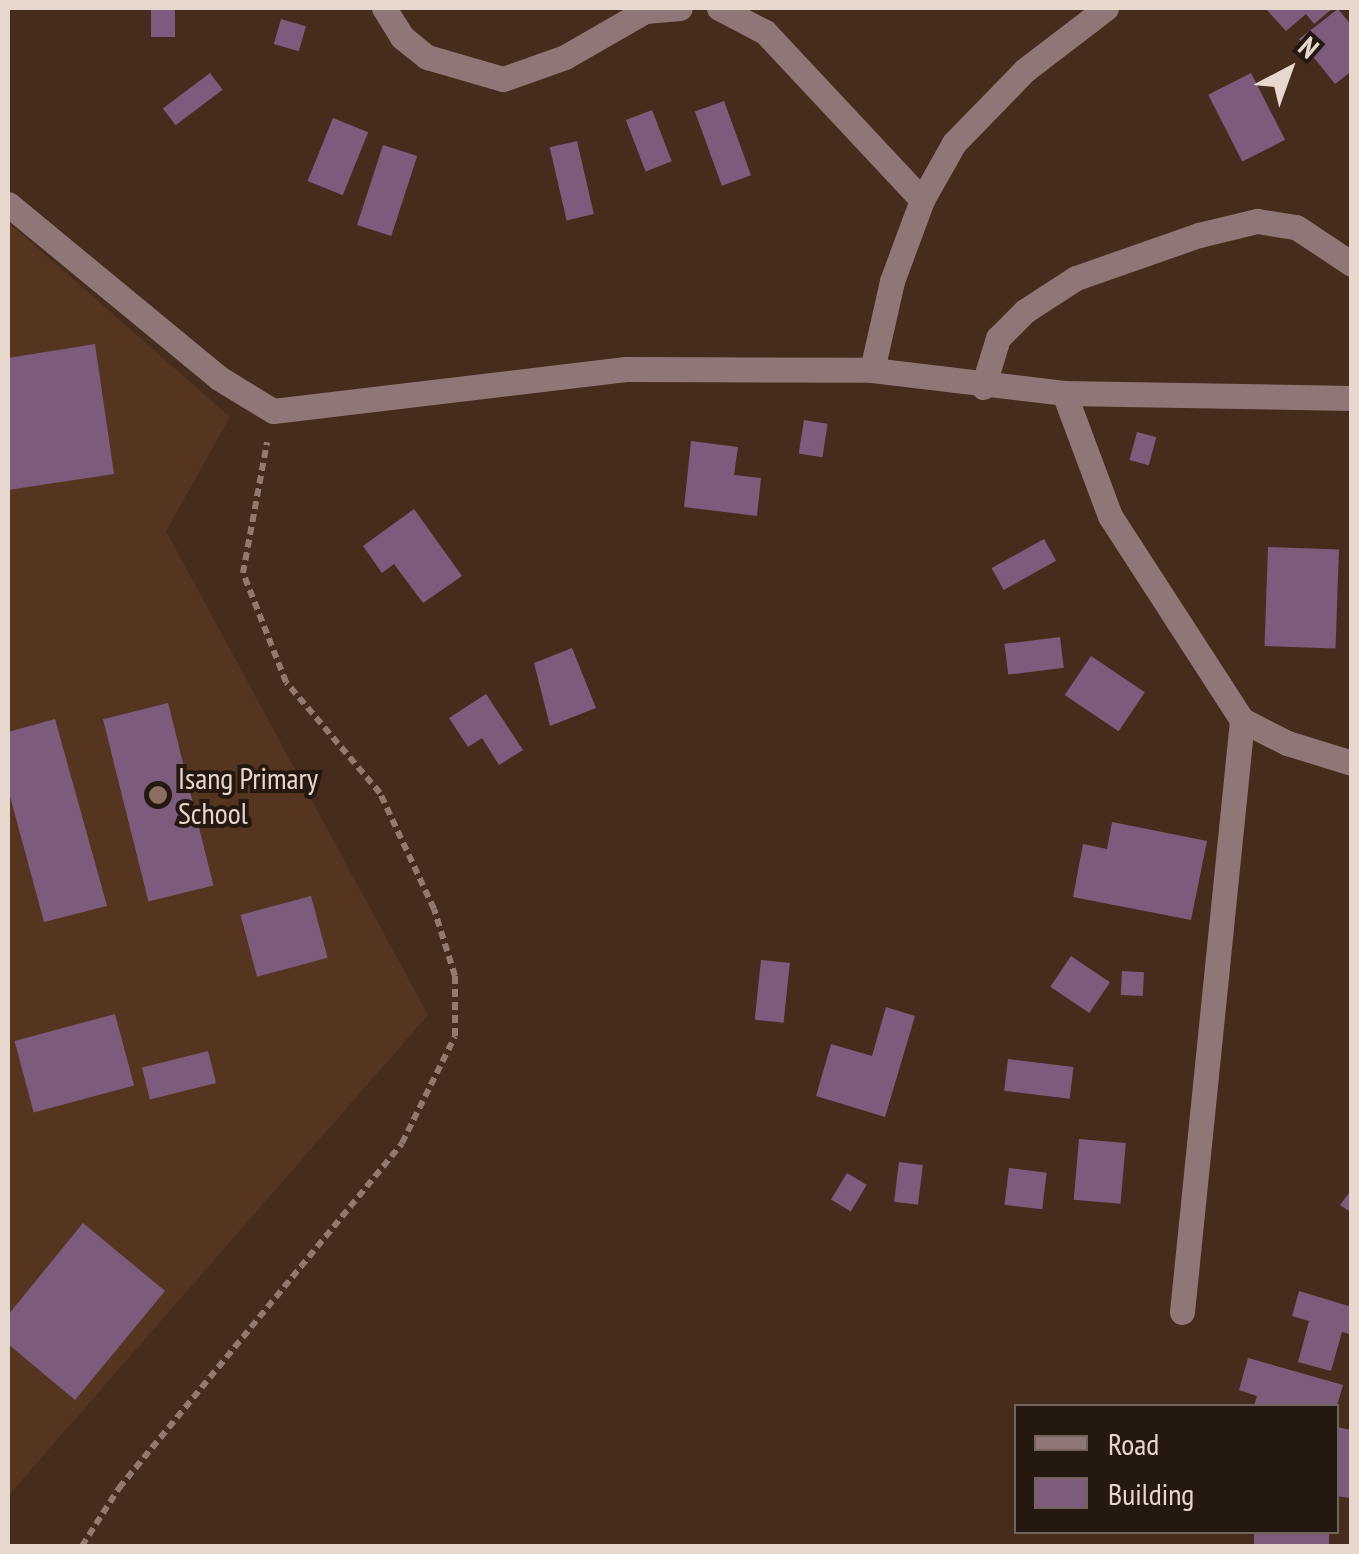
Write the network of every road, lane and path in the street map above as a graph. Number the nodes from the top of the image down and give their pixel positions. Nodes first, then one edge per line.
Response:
1 (384, 8) edge
2 (680, 8) edge
3 (719, 8) edge
4 (1106, 8) edge
5 (642, 9) edge
6 (922, 200) junction
7 (8, 204) edge
8 (1352, 264) edge
9 (872, 370) junction
10 (983, 387) junction
11 (1064, 394) junction
12 (1352, 398) edge
13 (273, 412) junction
14 (1242, 720) junction
15 (1352, 763) edge
16 (1182, 1312) dead end
17 (82, 1546) edge

1 - 5 street
2 - 5 street
3 - 6 street
4 - 6 street
6 - 9 street
7 - 13 street
8 - 10 street
9 - 10 street
9 - 13 street
10 - 11 street
11 - 12 street
11 - 14 street
13 - 17 path
14 - 15 street
14 - 16 street

